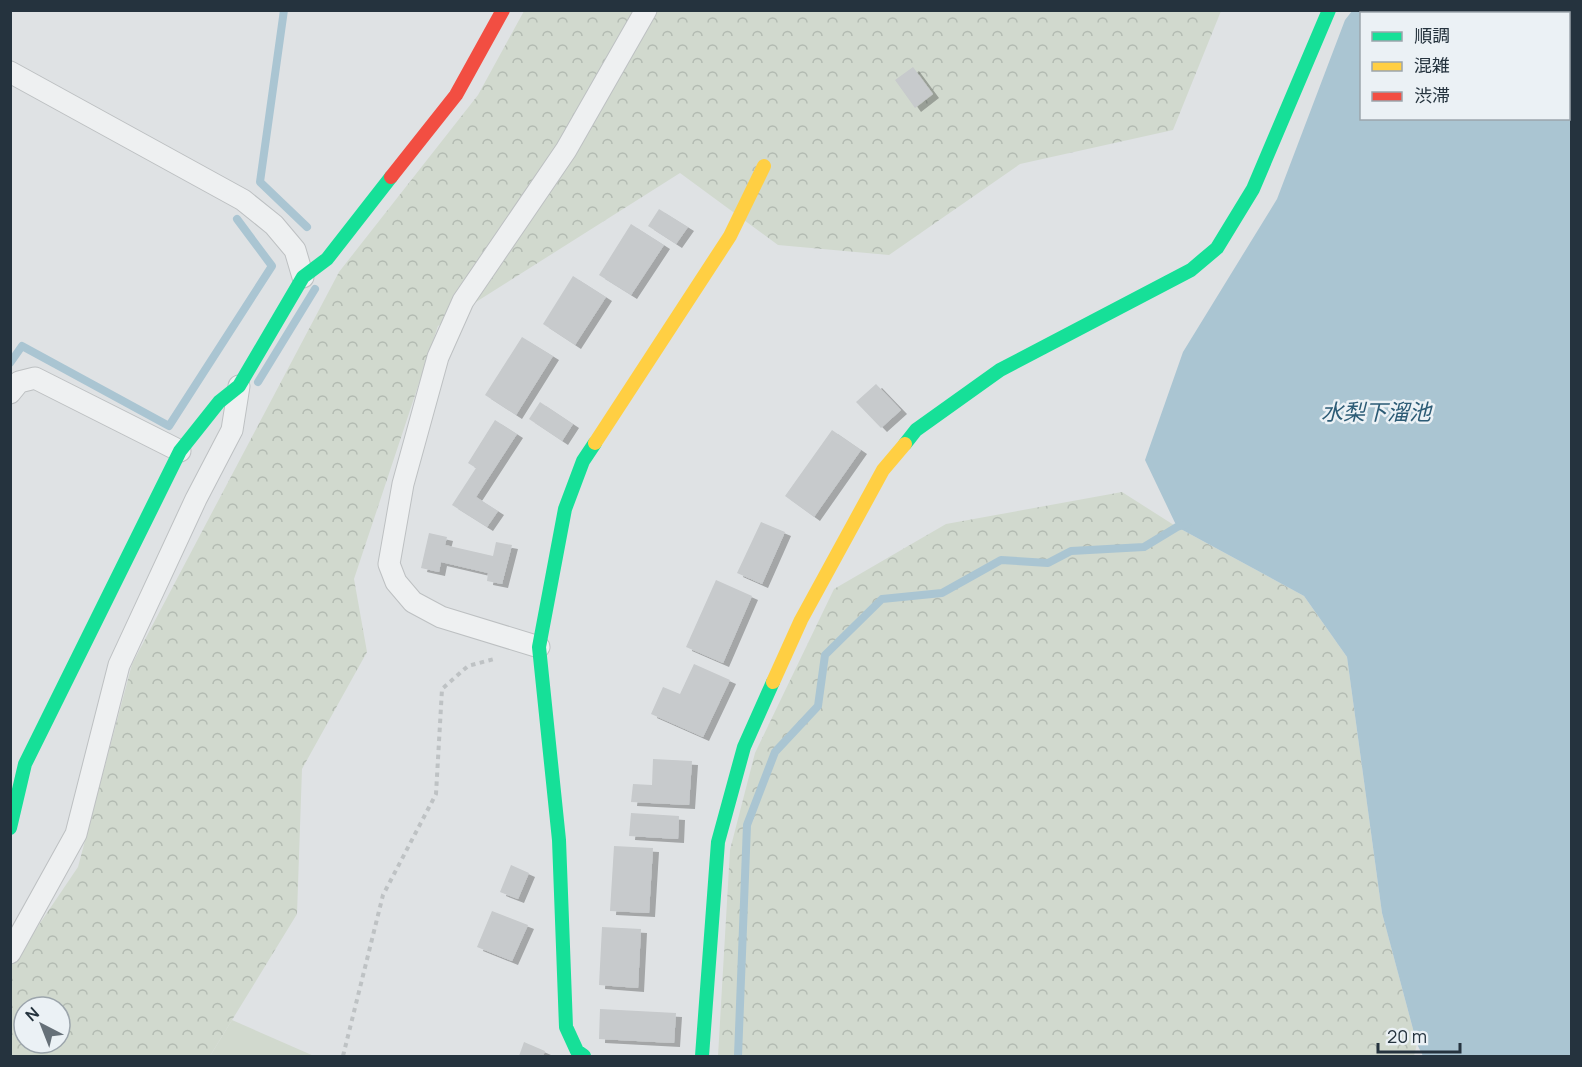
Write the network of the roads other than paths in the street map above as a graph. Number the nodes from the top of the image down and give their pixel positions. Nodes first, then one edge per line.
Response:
1 (503, 10) edge
2 (646, 10) edge
3 (1329, 10) edge
4 (10, 72) edge
5 (764, 166) dead end
6 (303, 277) junction
7 (239, 386) junction
8 (10, 393) edge
9 (180, 451) junction
10 (538, 647) junction
11 (10, 828) edge
12 (10, 952) edge
13 (584, 1056) edge
14 (702, 1056) edge

1 - 6 street
2 - 10 street
3 - 14 street
4 - 6 street
5 - 10 street
6 - 7 street
7 - 9 street
7 - 12 street
8 - 9 street
9 - 11 street
10 - 13 street

